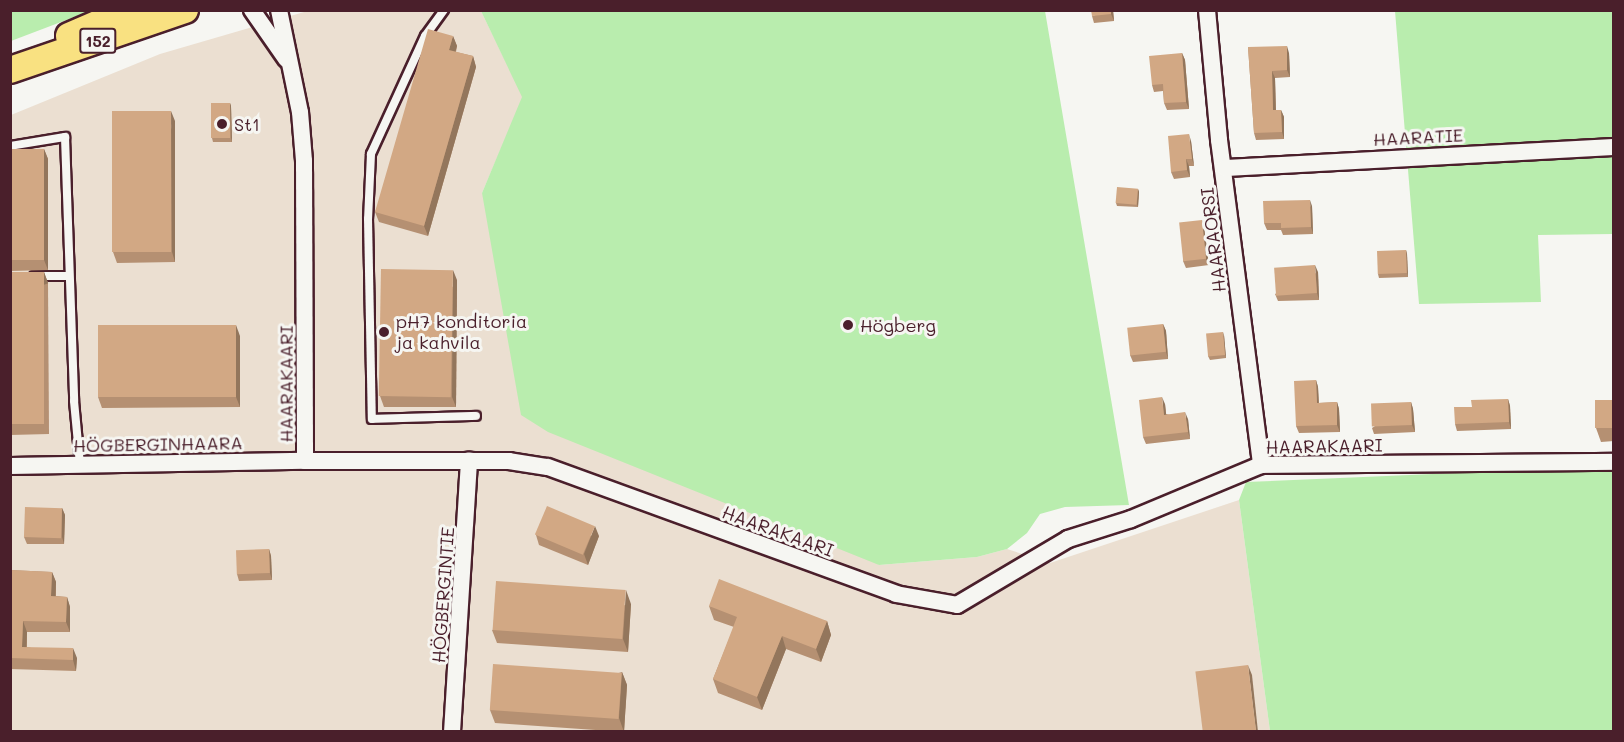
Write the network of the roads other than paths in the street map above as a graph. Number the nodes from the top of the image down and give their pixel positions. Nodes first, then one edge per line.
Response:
1 (129, 10) edge
2 (185, 10) edge
3 (252, 10) edge
4 (279, 10) edge
5 (444, 10) edge
6 (1207, 10) edge
7 (286, 60) junction
8 (10, 62) edge
9 (10, 70) edge
10 (10, 146) edge
11 (1614, 147) edge
12 (1225, 168) junction
13 (22, 276) edge
14 (69, 276) junction
15 (476, 416) dead end
16 (305, 461) junction
17 (469, 461) junction
18 (1614, 462) edge
19 (80, 465) junction
20 (1262, 465) junction
21 (10, 466) edge
22 (452, 732) edge

1 - 8 main road, 152
2 - 9 main road, 152
3 - 7 street, HAARAKAARI
4 - 7 street, HAARAKAARI
5 - 15 lane
6 - 12 street, HAARAORSI
7 - 16 street, HAARAKAARI
10 - 14 lane
11 - 12 street, HAARATIE
12 - 20 street, HAARAORSI
13 - 14 lane
14 - 19 lane
16 - 17 street, HAARAKAARI
16 - 19 street, HÖGBERGINHAARA
17 - 20 street, HAARAKAARI
17 - 22 street, HÖGBERGINTIE
18 - 20 street, HAARAKAARI
19 - 21 street, HÖGBERGINHAARA

